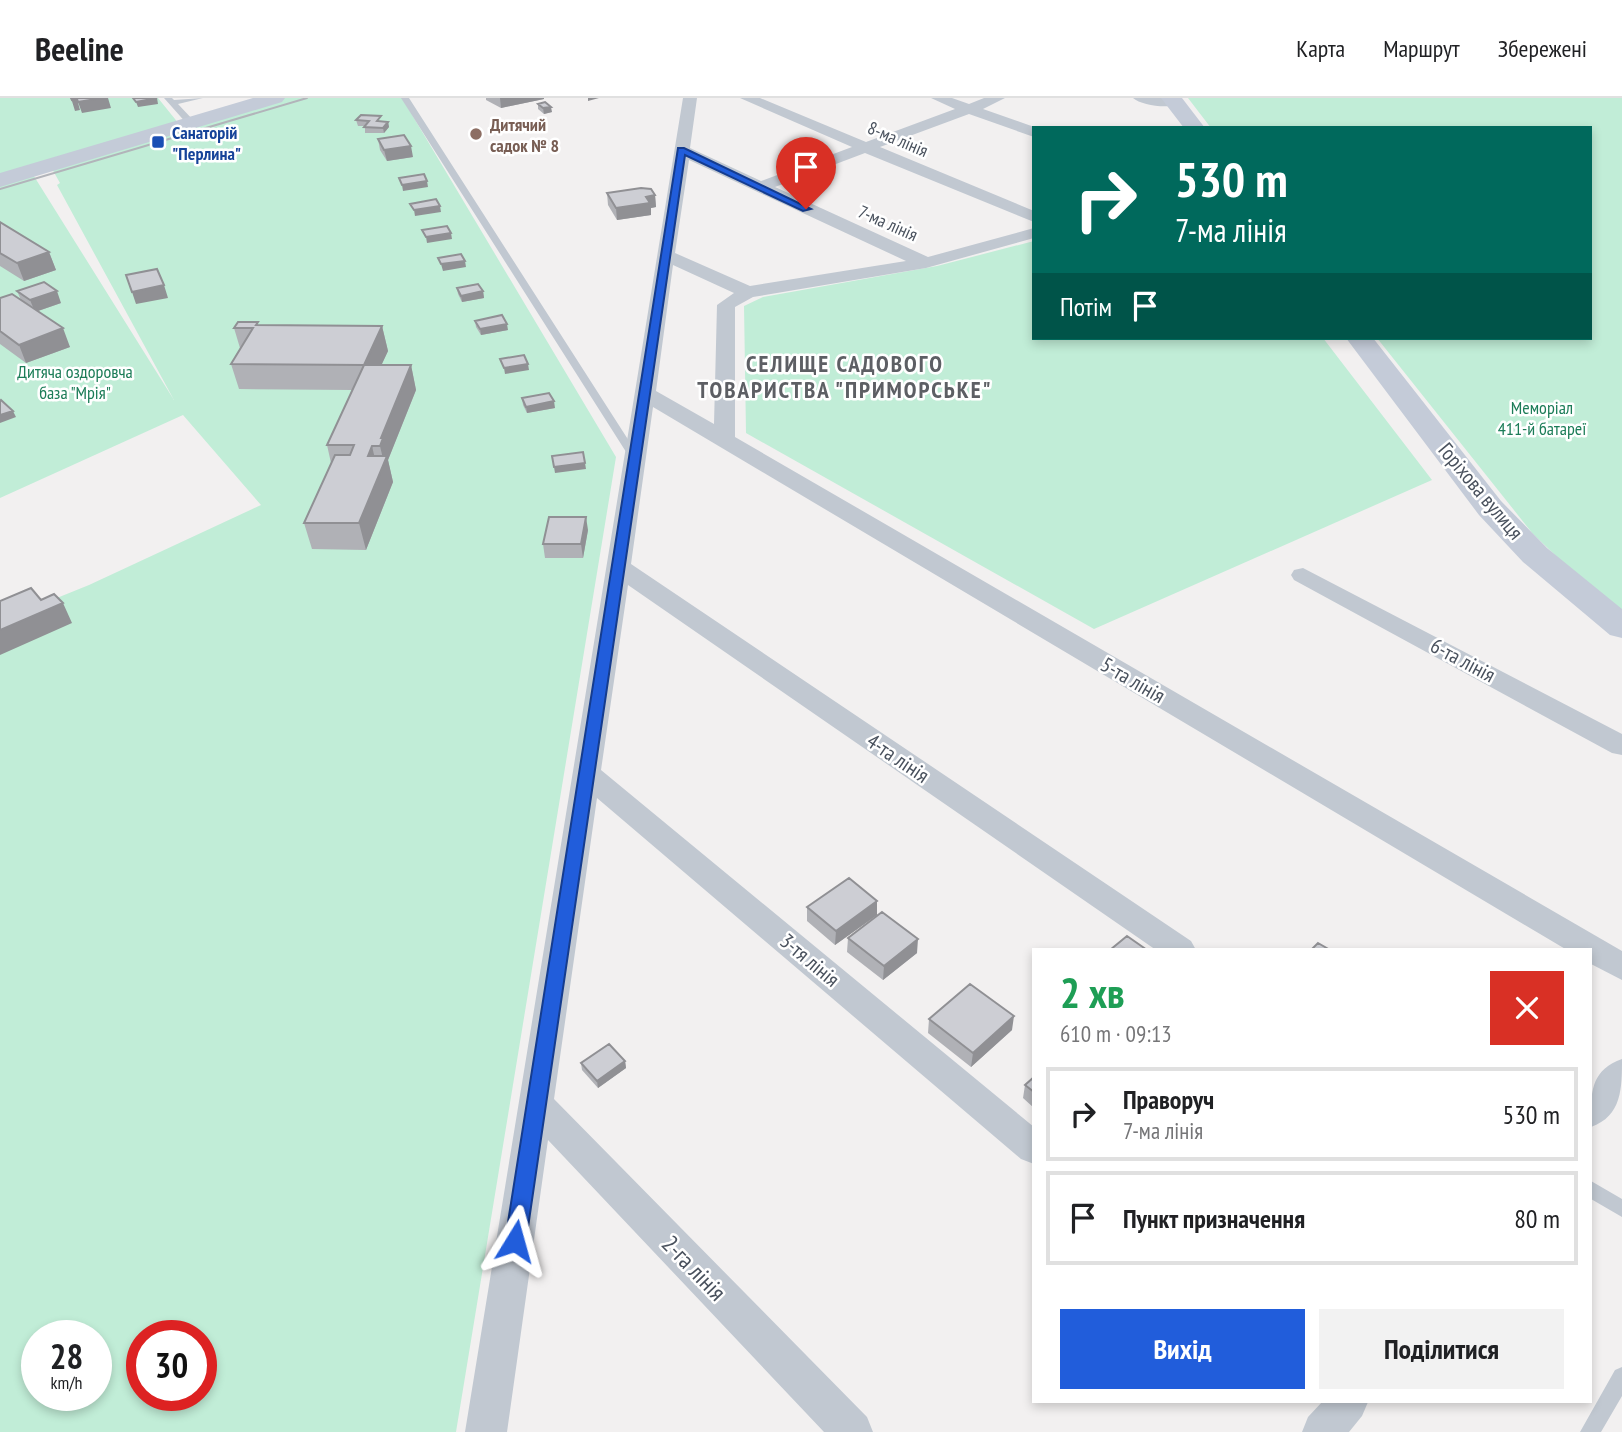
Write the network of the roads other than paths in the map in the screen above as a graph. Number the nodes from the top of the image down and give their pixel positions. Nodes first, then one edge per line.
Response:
1 (199, 98) edge
2 (275, 98) edge
3 (405, 98) edge
4 (690, 98) edge
5 (747, 98) edge
6 (938, 98) edge
7 (998, 98) edge
8 (1140, 98) edge
9 (1173, 100) edge
10 (170, 101) edge
11 (968, 109) junction
12 (191, 123) junction
13 (1193, 126) edge
14 (1032, 131) edge
15 (865, 146) junction
16 (681, 150) junction
17 (0, 180) edge
18 (759, 187) junction
19 (1032, 216) edge
20 (1032, 234) edge
21 (665, 255) junction
22 (926, 263) junction
23 (748, 292) junction
24 (1361, 340) edge
25 (643, 393) junction
26 (724, 440) junction
27 (633, 455) junction
28 (617, 566) junction
29 (1303, 575) dead end
30 (1622, 627) edge
31 (1622, 746) edge
32 (586, 773) junction
33 (1177, 948) edge
34 (1590, 948) edge
35 (1592, 949) edge
36 (1622, 967) edge
37 (1622, 1073) edge
38 (536, 1104) junction
39 (1592, 1110) edge
40 (1032, 1146) edge
41 (1592, 1190) edge
42 (1622, 1209) edge
43 (1622, 1377) edge
44 (486, 1432) edge
45 (852, 1432) edge
46 (1590, 1432) edge

1 - 10 lane
2 - 12 street
3 - 27 lane
4 - 16 street
5 - 15 street, 8-ма лінія
6 - 11 street
7 - 11 street
8 - 9 street
9 - 13 street
10 - 12 lane
11 - 14 street
11 - 15 street
12 - 17 street
15 - 18 street
15 - 19 street, 8-ма лінія
16 - 18 street, 7-ма лінія
16 - 21 street
18 - 22 street, 7-ма лінія
20 - 22 street
21 - 23 street
21 - 25 street
22 - 23 street
23 - 26 street
24 - 30 street, Горіхова вулиця
25 - 26 street, 5-та лінія
25 - 27 street
26 - 34 street, 5-та лінія
27 - 28 street
28 - 32 street
28 - 33 street, 4-та лінія
29 - 31 street, 6-та лінія
32 - 38 street
32 - 40 street, 3-тя лінія
35 - 36 street, 5-та лінія
37 - 39 street
38 - 44 street
38 - 45 street, 2-га лінія
41 - 42 lane
43 - 46 lane

